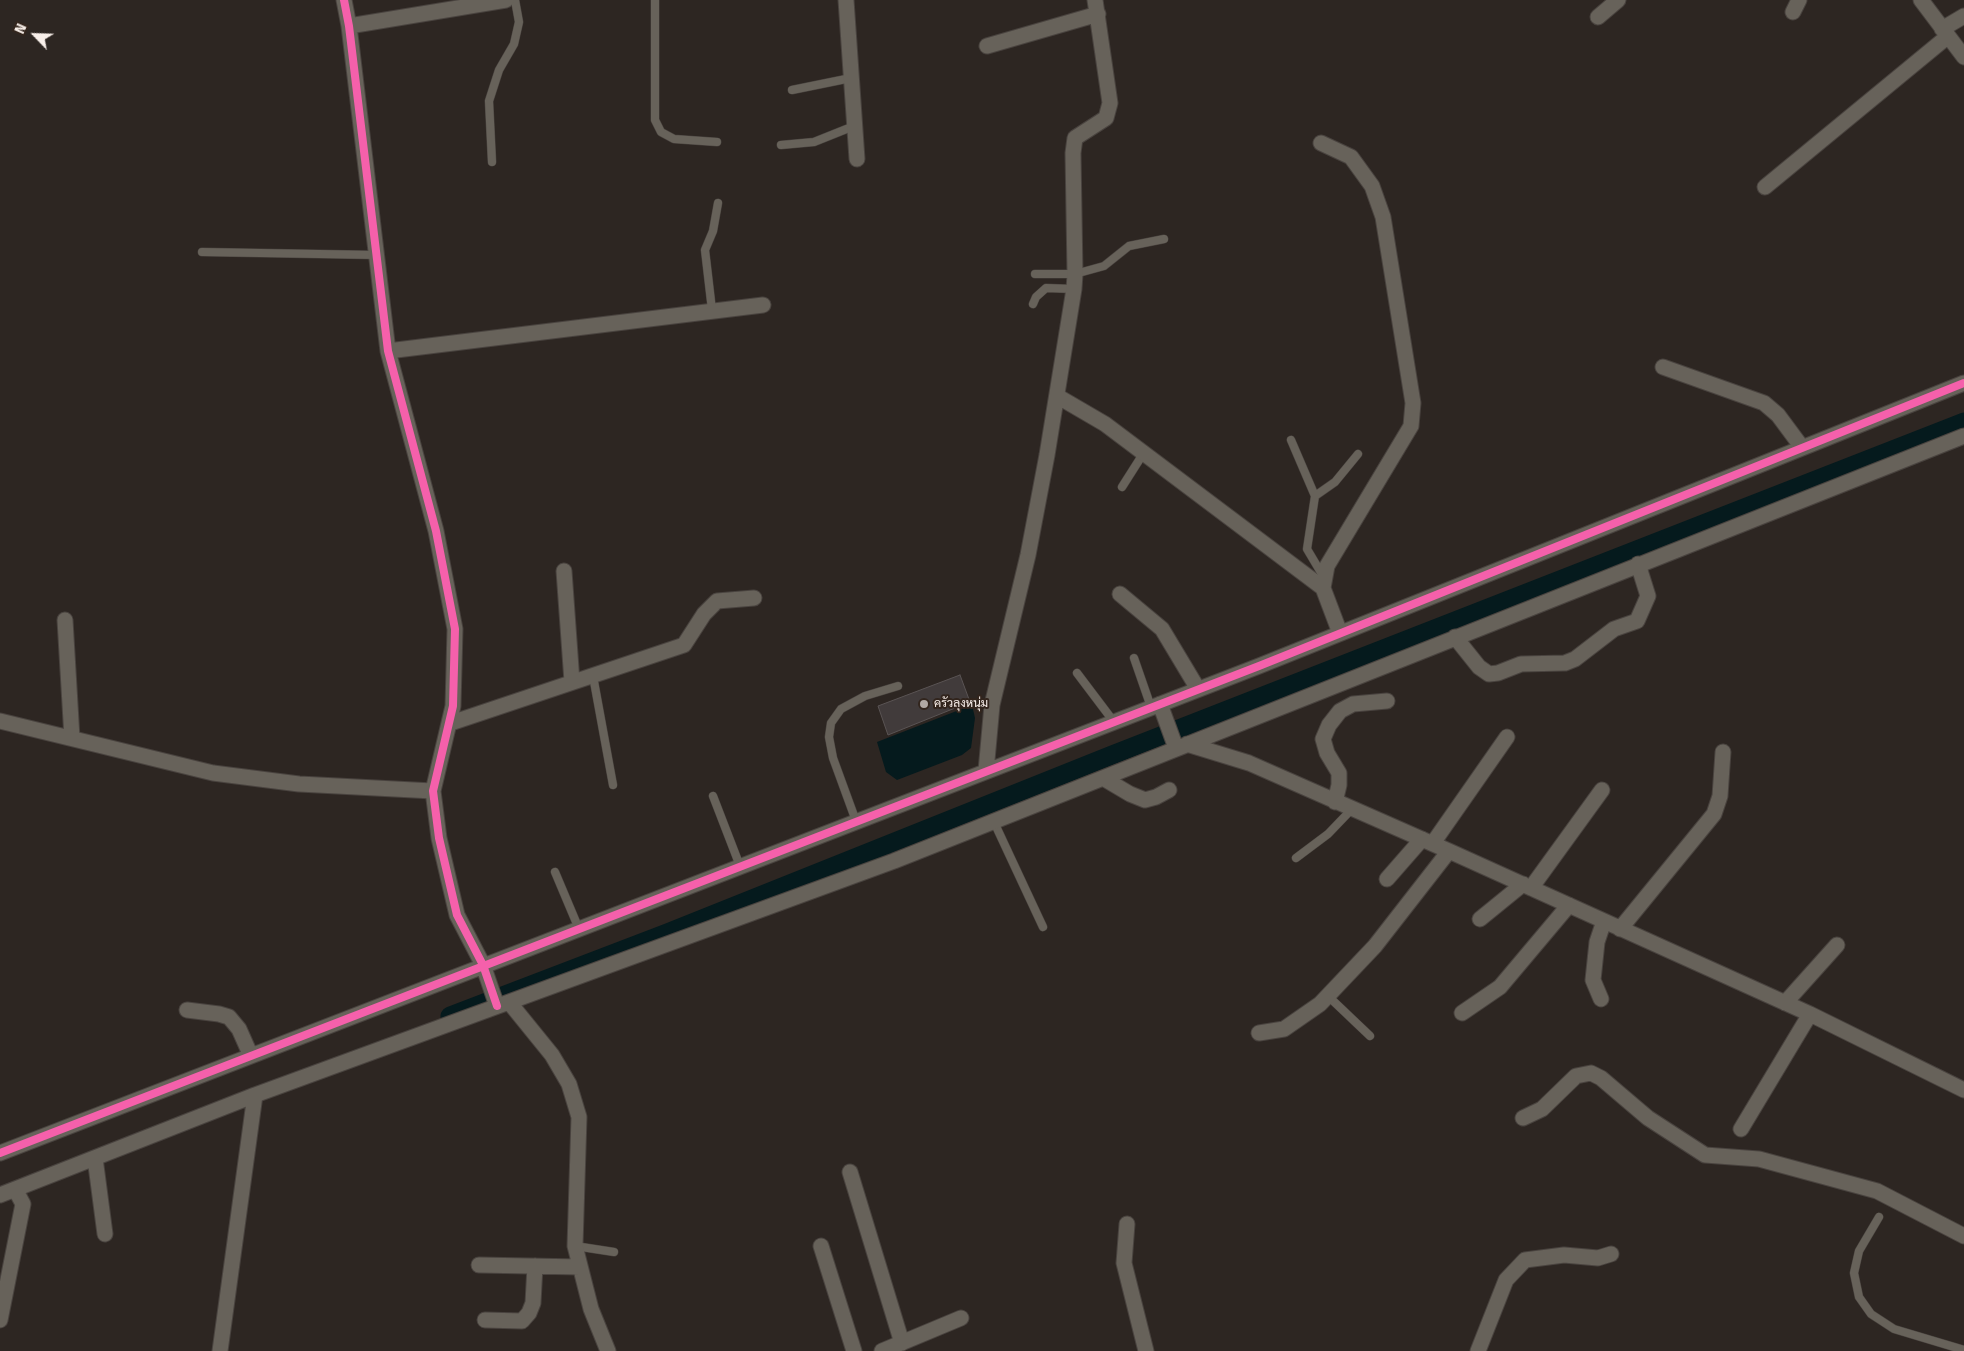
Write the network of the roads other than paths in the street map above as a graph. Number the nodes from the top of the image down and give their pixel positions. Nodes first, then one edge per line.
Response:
1 (344, 0) edge
2 (506, 0) edge
3 (516, 0) edge
4 (655, 0) edge
5 (846, 0) edge
6 (1618, 0) edge
7 (1921, 0) edge
8 (1097, 7) edge
9 (1964, 16) edge
10 (1598, 18) dead end
11 (349, 26) junction
12 (1945, 33) junction
13 (987, 46) dead end
14 (1964, 57) edge
15 (851, 78) junction
16 (792, 90) dead end
17 (854, 126) junction
18 (717, 142) dead end
19 (1321, 143) dead end
20 (781, 145) dead end
21 (856, 158) dead end
22 (492, 162) dead end
23 (1765, 187) dead end
24 (718, 203) dead end
25 (1164, 239) dead end
26 (202, 252) dead end
27 (376, 255) junction
28 (1034, 274) dead end
29 (1074, 281) junction
30 (1033, 304) dead end
31 (763, 305) dead end
32 (712, 310) junction
33 (388, 352) junction
34 (1663, 366) dead end
35 (1964, 383) edge
36 (1057, 396) junction
37 (1964, 436) edge
38 (1291, 440) dead end
39 (1801, 446) junction
40 (1143, 454) junction
41 (1358, 454) dead end
42 (1122, 487) dead end
43 (1315, 496) junction
44 (1638, 564) junction
45 (564, 571) dead end
46 (1324, 583) junction
47 (1120, 594) dead end
48 (754, 598) dead end
49 (65, 620) dead end
50 (1340, 633) junction
51 (1455, 637) junction
52 (1134, 658) dead end
53 (1077, 673) dead end
54 (593, 676) junction
55 (572, 682) junction
56 (898, 686) dead end
57 (1198, 689) junction
58 (1388, 701) dead end
59 (1158, 709) junction
60 (0, 722) edge
61 (1114, 722) junction
62 (450, 723) junction
63 (1508, 737) dead end
64 (72, 738) junction
65 (1178, 743) junction
66 (1723, 752) dead end
67 (986, 771) junction
68 (1103, 778) junction
69 (613, 785) dead end
70 (1169, 790) dead end
71 (1602, 790) dead end
72 (433, 791) junction
73 (713, 796) dead end
74 (1335, 802) junction
75 (1352, 809) junction
76 (856, 821) junction
77 (994, 822) junction
78 (1427, 841) junction
79 (1449, 851) junction
80 (1296, 858) dead end
81 (740, 866) junction
82 (555, 872) dead end
83 (1387, 879) dead end
84 (1527, 886) junction
85 (1569, 905) junction
86 (1480, 919) dead end
87 (1604, 921) junction
88 (1044, 927) dead end
89 (579, 929) junction
90 (1620, 929) junction
91 (1837, 945) dead end
92 (485, 970) junction
93 (1328, 996) junction
94 (1601, 999) dead end
95 (501, 1003) junction
96 (1785, 1003) junction
97 (186, 1010) dead end
98 (1462, 1013) dead end
99 (1810, 1014) junction
100 (1259, 1033) dead end
101 (1370, 1036) dead end
102 (251, 1056) junction
103 (1964, 1090) edge
104 (255, 1095) junction
105 (1523, 1118) dead end
106 (1741, 1129) dead end
107 (1, 1151) edge
108 (95, 1158) junction
109 (850, 1172) dead end
110 (15, 1189) junction
111 (0, 1195) edge
112 (1879, 1216) dead end
113 (1127, 1224) dead end
114 (106, 1234) dead end
115 (1964, 1236) edge
116 (575, 1246) junction
117 (821, 1246) dead end
118 (614, 1252) dead end
119 (1611, 1254) dead end
120 (479, 1265) dead end
121 (535, 1266) junction
122 (580, 1267) junction
123 (961, 1318) dead end
124 (0, 1320) edge
125 (485, 1320) dead end
126 (902, 1343) junction
127 (1964, 1350) edge
128 (220, 1351) edge
129 (608, 1351) edge
130 (854, 1351) edge
131 (882, 1351) edge
132 (1146, 1351) edge
133 (1478, 1351) edge

1 - 11 street
2 - 11 street
3 - 22 lane
4 - 18 lane
5 - 15 street
6 - 10 street
7 - 12 street
8 - 13 street
8 - 29 street
9 - 12 street
11 - 27 street
12 - 14 street
12 - 23 street
15 - 16 lane
15 - 17 street
17 - 20 lane
17 - 21 street
19 - 46 street
24 - 32 lane
25 - 29 lane
26 - 27 lane
27 - 33 street
28 - 29 lane
29 - 30 lane
29 - 36 street
31 - 32 street
32 - 33 street
33 - 62 street
34 - 39 street
35 - 39 street
36 - 40 street
36 - 67 street
37 - 44 street
38 - 43 lane
39 - 50 street
40 - 42 lane
40 - 46 street
41 - 43 lane
43 - 46 lane
44 - 51 street
44 - 51 street
45 - 55 street
46 - 50 street
47 - 57 street
48 - 54 street
49 - 64 street
50 - 57 street
51 - 65 street
52 - 59 lane
53 - 61 lane
54 - 55 street
54 - 69 lane
55 - 62 street
56 - 76 lane
57 - 59 street
58 - 74 street
59 - 61 street
59 - 65 street
60 - 64 street
61 - 67 street
62 - 72 street
63 - 78 street
64 - 72 street
65 - 68 street
65 - 74 street
66 - 90 street
67 - 76 street
68 - 70 street
68 - 77 street
71 - 84 street
72 - 92 street
73 - 81 lane
74 - 75 street
75 - 78 street
75 - 80 lane
76 - 81 street
77 - 88 lane
77 - 95 street
78 - 79 street
78 - 83 street
79 - 84 street
79 - 93 street
81 - 89 street
82 - 89 lane
84 - 85 street
84 - 86 street
85 - 87 street
85 - 98 street
87 - 90 street
87 - 94 street
89 - 92 street
90 - 96 street
91 - 96 street
92 - 95 street
92 - 102 street
93 - 100 street
93 - 101 lane
95 - 104 street
95 - 116 street
96 - 99 street
97 - 102 street
99 - 103 street
99 - 106 street
102 - 107 street
104 - 108 street
104 - 128 street
105 - 115 street
108 - 110 street
108 - 114 street
109 - 126 street
110 - 111 street
110 - 124 street
112 - 127 lane
113 - 132 street
116 - 118 lane
116 - 122 street
117 - 130 street
119 - 133 street
120 - 121 street
121 - 122 street
121 - 125 street
122 - 129 street
123 - 126 street
126 - 131 street

